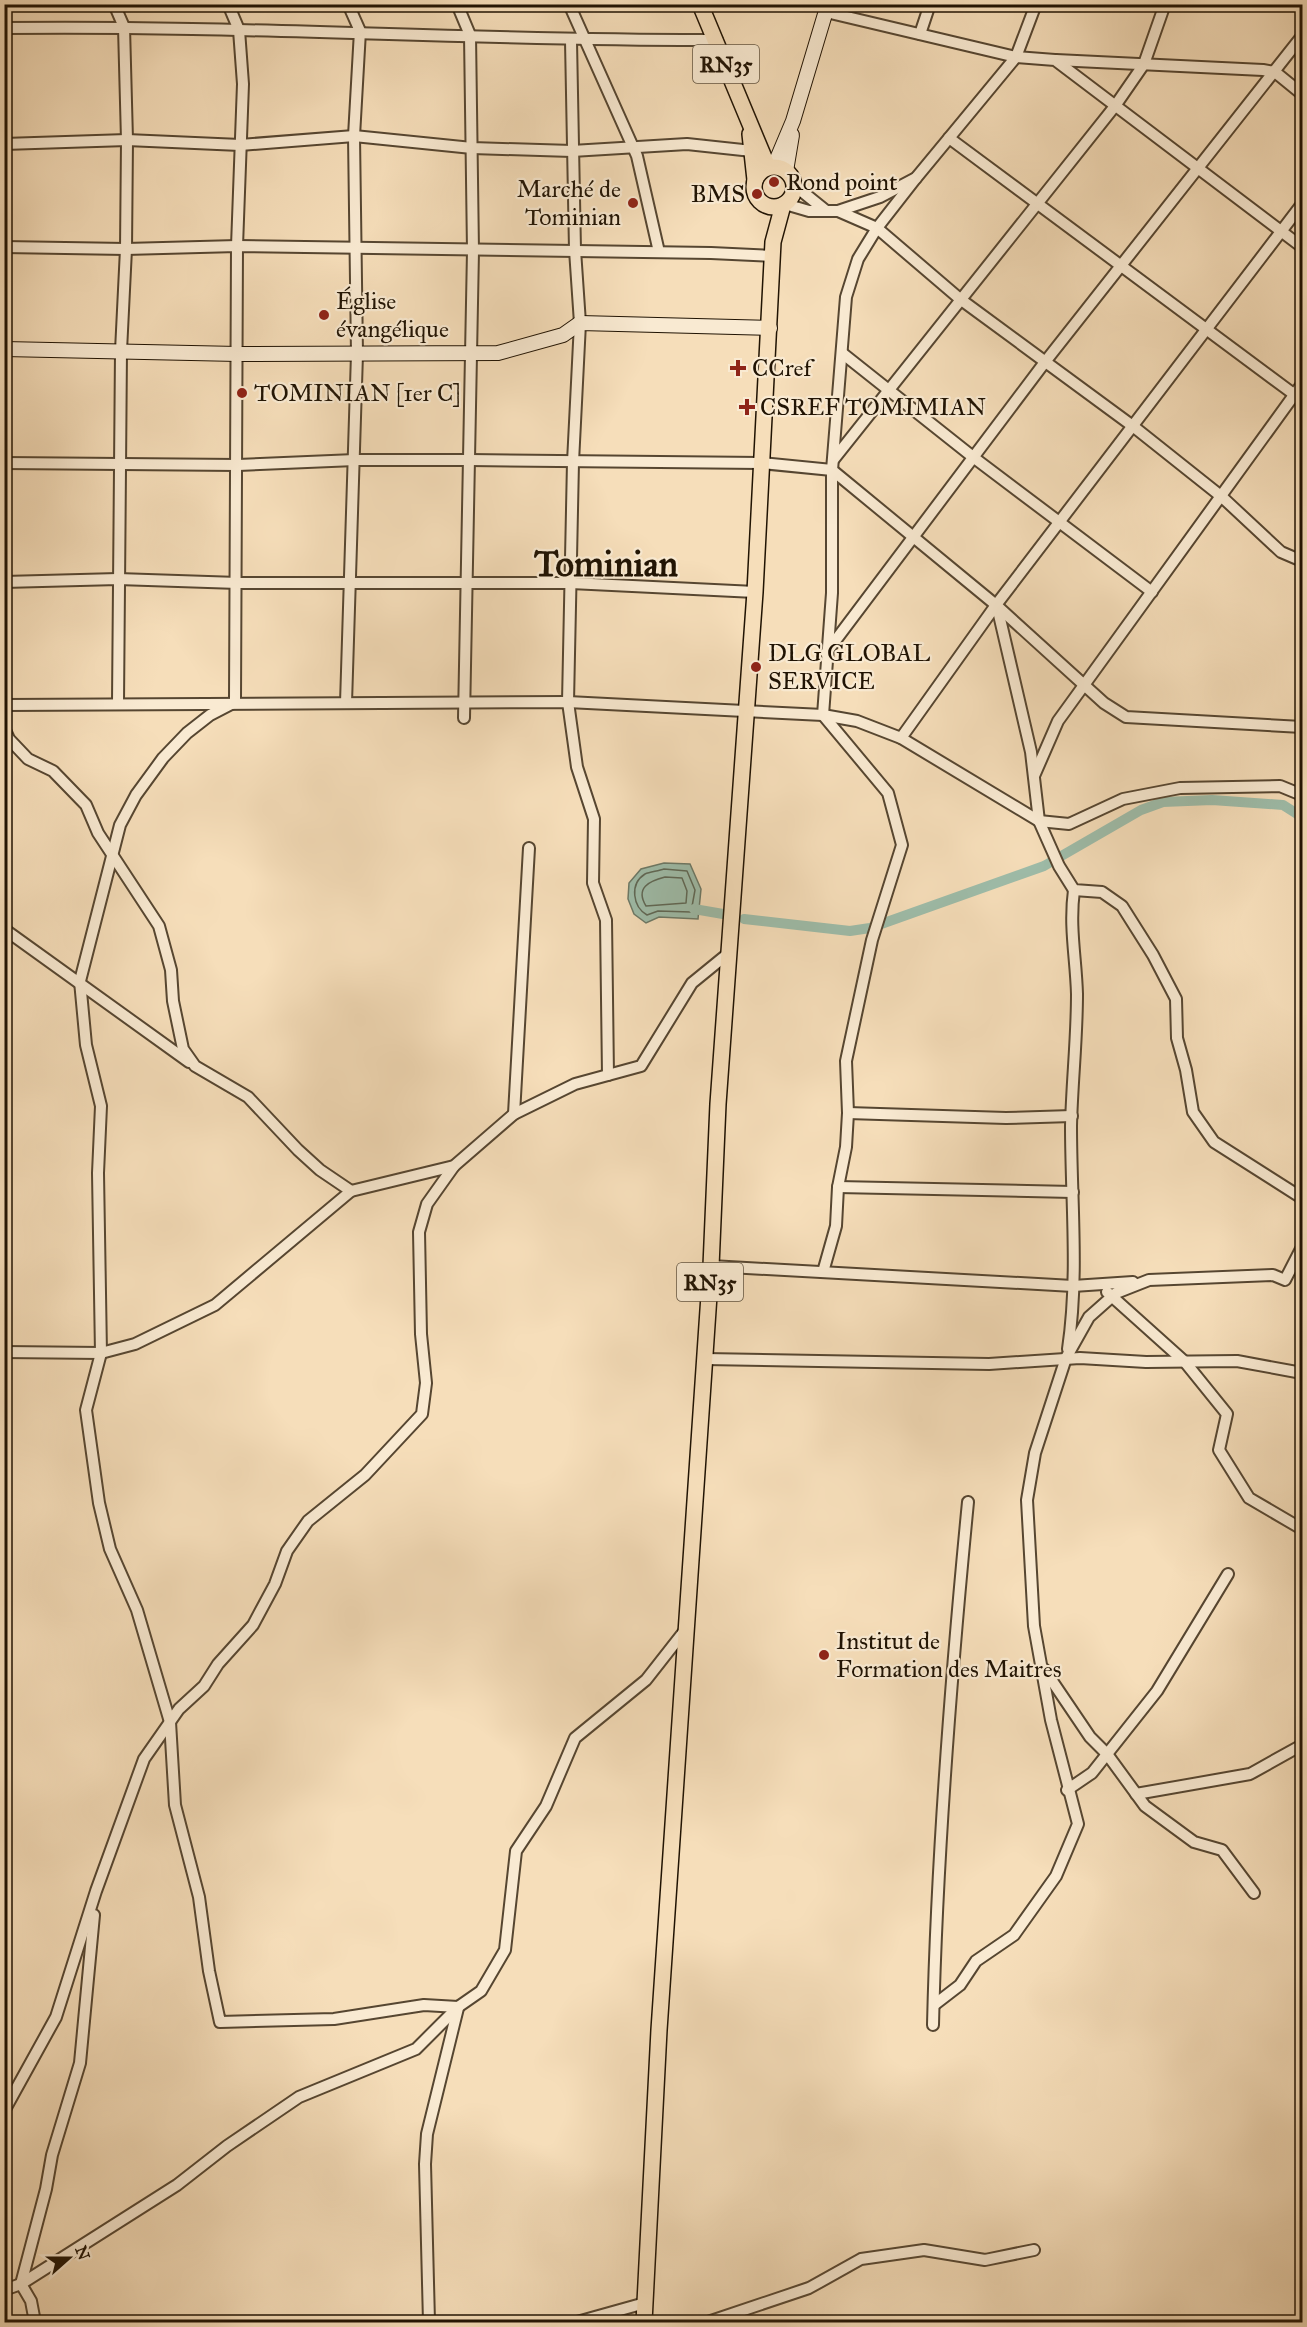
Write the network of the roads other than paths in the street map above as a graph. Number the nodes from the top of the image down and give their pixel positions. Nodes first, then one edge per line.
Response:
1 (114, 4) edge
2 (228, 4) edge
3 (348, 4) edge
4 (457, 4) edge
5 (568, 4) edge
6 (700, 4) edge
7 (930, 4) edge
8 (1036, 4) edge
9 (1165, 4) edge
10 (827, 8) edge
11 (124, 27) junction
12 (4, 28) edge
13 (239, 30) junction
14 (360, 31) junction
15 (920, 34) junction
16 (470, 35) junction
17 (1302, 36) edge
18 (585, 40) junction
19 (717, 40) junction
20 (571, 41) junction
21 (1016, 57) junction
22 (1055, 60) junction
23 (1144, 64) junction
24 (1275, 72) junction
25 (1302, 94) edge
26 (1115, 106) junction
27 (749, 125) junction
28 (354, 136) junction
29 (950, 138) junction
30 (127, 140) junction
31 (4, 144) edge
32 (240, 144) junction
33 (472, 148) junction
34 (633, 148) junction
35 (572, 151) junction
36 (752, 151) junction
37 (776, 168) junction
38 (1199, 170) junction
39 (916, 178) junction
40 (755, 180) junction
41 (794, 185) junction
42 (758, 200) junction
43 (1038, 202) junction
44 (1302, 204) edge
45 (784, 205) junction
46 (825, 210) junction
47 (838, 211) junction
48 (877, 228) junction
49 (1280, 231) junction
50 (237, 246) junction
51 (4, 247) edge
52 (1302, 247) edge
53 (126, 249) junction
54 (357, 249) junction
55 (773, 249) junction
56 (474, 250) junction
57 (575, 250) junction
58 (658, 252) junction
59 (1122, 266) junction
60 (960, 299) junction
61 (580, 323) junction
62 (770, 328) junction
63 (1207, 329) junction
64 (4, 349) edge
65 (121, 351) junction
66 (472, 352) junction
67 (842, 353) junction
68 (238, 354) junction
69 (357, 354) junction
70 (1045, 362) junction
71 (1302, 384) edge
72 (890, 392) junction
73 (1295, 395) junction
74 (1134, 427) junction
75 (974, 457) junction
76 (355, 460) junction
77 (470, 460) junction
78 (573, 462) junction
79 (4, 463) edge
80 (122, 463) junction
81 (761, 463) junction
82 (238, 465) junction
83 (833, 465) junction
84 (1222, 497) junction
85 (1061, 523) junction
86 (914, 538) junction
87 (1302, 561) edge
88 (118, 579) junction
89 (4, 582) edge
90 (238, 583) junction
91 (571, 583) junction
92 (350, 584) junction
93 (468, 585) junction
94 (755, 592) junction
95 (1152, 592) junction
96 (996, 605) junction
97 (825, 654) junction
98 (1084, 685) junction
99 (235, 702) junction
100 (568, 702) junction
101 (346, 703) junction
102 (465, 703) junction
103 (118, 704) junction
104 (4, 705) edge
105 (747, 711) junction
106 (823, 715) junction
107 (464, 718) dead end
108 (1302, 727) edge
109 (4, 728) edge
110 (901, 738) junction
111 (1034, 777) junction
112 (1302, 795) edge
113 (1039, 821) junction
114 (529, 848) dead end
115 (113, 854) junction
116 (1074, 890) junction
117 (4, 929) edge
118 (730, 951) junction
119 (80, 981) junction
120 (195, 1066) junction
121 (608, 1075) junction
122 (848, 1113) junction
123 (514, 1114) junction
124 (1072, 1116) junction
125 (454, 1166) junction
126 (838, 1187) junction
127 (351, 1191) junction
128 (1073, 1192) junction
129 (1302, 1198) edge
130 (1302, 1247) edge
131 (711, 1266) junction
132 (823, 1272) junction
133 (1149, 1280) junction
134 (1097, 1286) junction
135 (1073, 1287) junction
136 (1113, 1296) junction
137 (4, 1352) edge
138 (101, 1353) junction
139 (1066, 1358) junction
140 (705, 1359) junction
141 (1185, 1362) junction
142 (1302, 1374) edge
143 (968, 1502) dead end
144 (1302, 1529) edge
145 (1228, 1574) dead end
146 (687, 1627) junction
147 (1041, 1664) junction
148 (170, 1722) junction
149 (1302, 1745) edge
150 (1107, 1754) junction
151 (1067, 1790) junction
152 (1136, 1794) junction
153 (96, 1891) junction
154 (1254, 1893) dead end
155 (933, 2005) junction
156 (458, 2007) junction
157 (933, 2025) dead end
158 (4, 2111) edge
159 (1034, 2250) dead end
160 (21, 2284) junction
161 (4, 2290) edge
162 (645, 2303) junction
163 (35, 2322) edge
164 (429, 2322) edge
165 (577, 2322) edge
166 (644, 2322) edge
167 (708, 2322) edge

1 - 11 street
2 - 13 street
3 - 14 street
4 - 16 street
5 - 18 street
6 - 19 main road, RN35
7 - 15 street
8 - 21 street
9 - 23 street
10 - 15 street
10 - 37 street
11 - 12 street
11 - 13 street
11 - 30 street
13 - 14 street
13 - 32 street
14 - 16 street
14 - 28 street
15 - 21 street
16 - 20 street
16 - 33 street
17 - 24 street
18 - 19 street
18 - 20 street
18 - 34 street
19 - 27 main road, RN35
20 - 35 street
21 - 22 street
21 - 29 street
22 - 23 street
22 - 26 street
23 - 24 street
23 - 26 street
24 - 25 street
24 - 38 street
26 - 38 street
26 - 43 street
27 - 36 main road, RN35
27 - 37 main road, RN35
28 - 32 street
28 - 33 street
28 - 54 street
29 - 39 street
29 - 43 street
30 - 31 street
30 - 32 street
30 - 53 street
32 - 50 street
33 - 35 street
33 - 56 street
34 - 35 street
34 - 36 street
34 - 58 street
35 - 57 street
36 - 40 main road, RN35
37 - 40 main road
37 - 41 main road, RN35
38 - 49 street
38 - 59 street
39 - 47 street
39 - 48 street
40 - 42 main road, RN35
41 - 45 main road, RN35
41 - 46 street
42 - 45 main road
42 - 55 main road, RN35
43 - 59 street
43 - 60 street
44 - 49 street
45 - 46 street
45 - 55 main road, RN35
46 - 47 street
47 - 48 street
48 - 60 street
48 - 67 street
49 - 52 street
49 - 63 street
50 - 53 street
50 - 54 street
50 - 68 street
51 - 53 street
53 - 65 street
54 - 56 street
54 - 69 street
55 - 58 street
55 - 62 main road, RN35
56 - 57 street
56 - 66 street
57 - 58 street
57 - 61 street
59 - 63 street
59 - 70 street
60 - 70 street
60 - 72 street
61 - 62 street
61 - 66 street
61 - 78 street
62 - 81 main road, RN35
63 - 73 street
63 - 74 street
64 - 65 street
65 - 68 street
65 - 80 street
66 - 69 street
66 - 77 street
67 - 72 street
67 - 83 street
68 - 69 street
68 - 82 street
69 - 76 street
70 - 74 street
70 - 75 street
71 - 73 street
72 - 75 street
72 - 83 street
73 - 84 street
74 - 84 street
74 - 85 street
75 - 85 street
75 - 86 street
76 - 77 street
76 - 82 street
76 - 92 street
77 - 78 street
77 - 93 street
78 - 81 street
78 - 91 street
79 - 80 street
80 - 82 street
80 - 88 street
81 - 83 street
81 - 94 main road, RN35
82 - 90 street
83 - 86 street
83 - 97 street
84 - 87 street
84 - 95 street
85 - 95 street
85 - 96 street
86 - 96 street
86 - 97 street
88 - 89 street
88 - 90 street
88 - 103 street
90 - 92 street
90 - 99 street
91 - 93 street
91 - 94 street
91 - 100 street
92 - 93 street
92 - 101 street
93 - 102 street
94 - 105 main road, RN35
95 - 98 street
96 - 98 street
96 - 110 street
96 - 111 street
97 - 106 street
98 - 108 street
98 - 111 street
99 - 101 street
99 - 103 street
99 - 115 street
100 - 102 street
100 - 105 street
100 - 121 street
101 - 102 street
102 - 107 street
103 - 104 street
105 - 106 street
105 - 118 main road, RN35
106 - 110 street
106 - 122 street
109 - 115 street
110 - 113 street
111 - 113 street
112 - 113 street
113 - 116 street
114 - 123 street
115 - 119 street
115 - 120 street
116 - 124 street
116 - 129 street
117 - 119 street
118 - 121 street
118 - 131 main road, RN35
119 - 120 street
119 - 138 street
120 - 127 street
121 - 123 street
122 - 124 street
122 - 126 street
123 - 125 street
124 - 128 street
125 - 127 street
125 - 148 street
126 - 128 street
126 - 132 street
127 - 138 street
128 - 135 street
130 - 133 street
131 - 132 street
131 - 140 main road, RN35
132 - 135 street
133 - 134 street
133 - 136 street
134 - 135 street
134 - 136 street
135 - 139 street
136 - 139 street
136 - 141 street
137 - 138 street
138 - 148 street
139 - 140 street
139 - 141 street
139 - 147 street
140 - 146 main road, RN35
141 - 142 street
141 - 144 street
143 - 155 street
145 - 150 street
146 - 156 street
146 - 162 main road, RN35
147 - 150 street
147 - 151 street
148 - 153 street
148 - 156 street
149 - 152 street
150 - 151 street
150 - 152 street
151 - 155 street
152 - 154 street
153 - 158 street
153 - 160 street
155 - 157 street
156 - 160 street
156 - 164 street
159 - 167 street
160 - 161 street
160 - 163 street
162 - 165 street
162 - 166 main road, RN35

